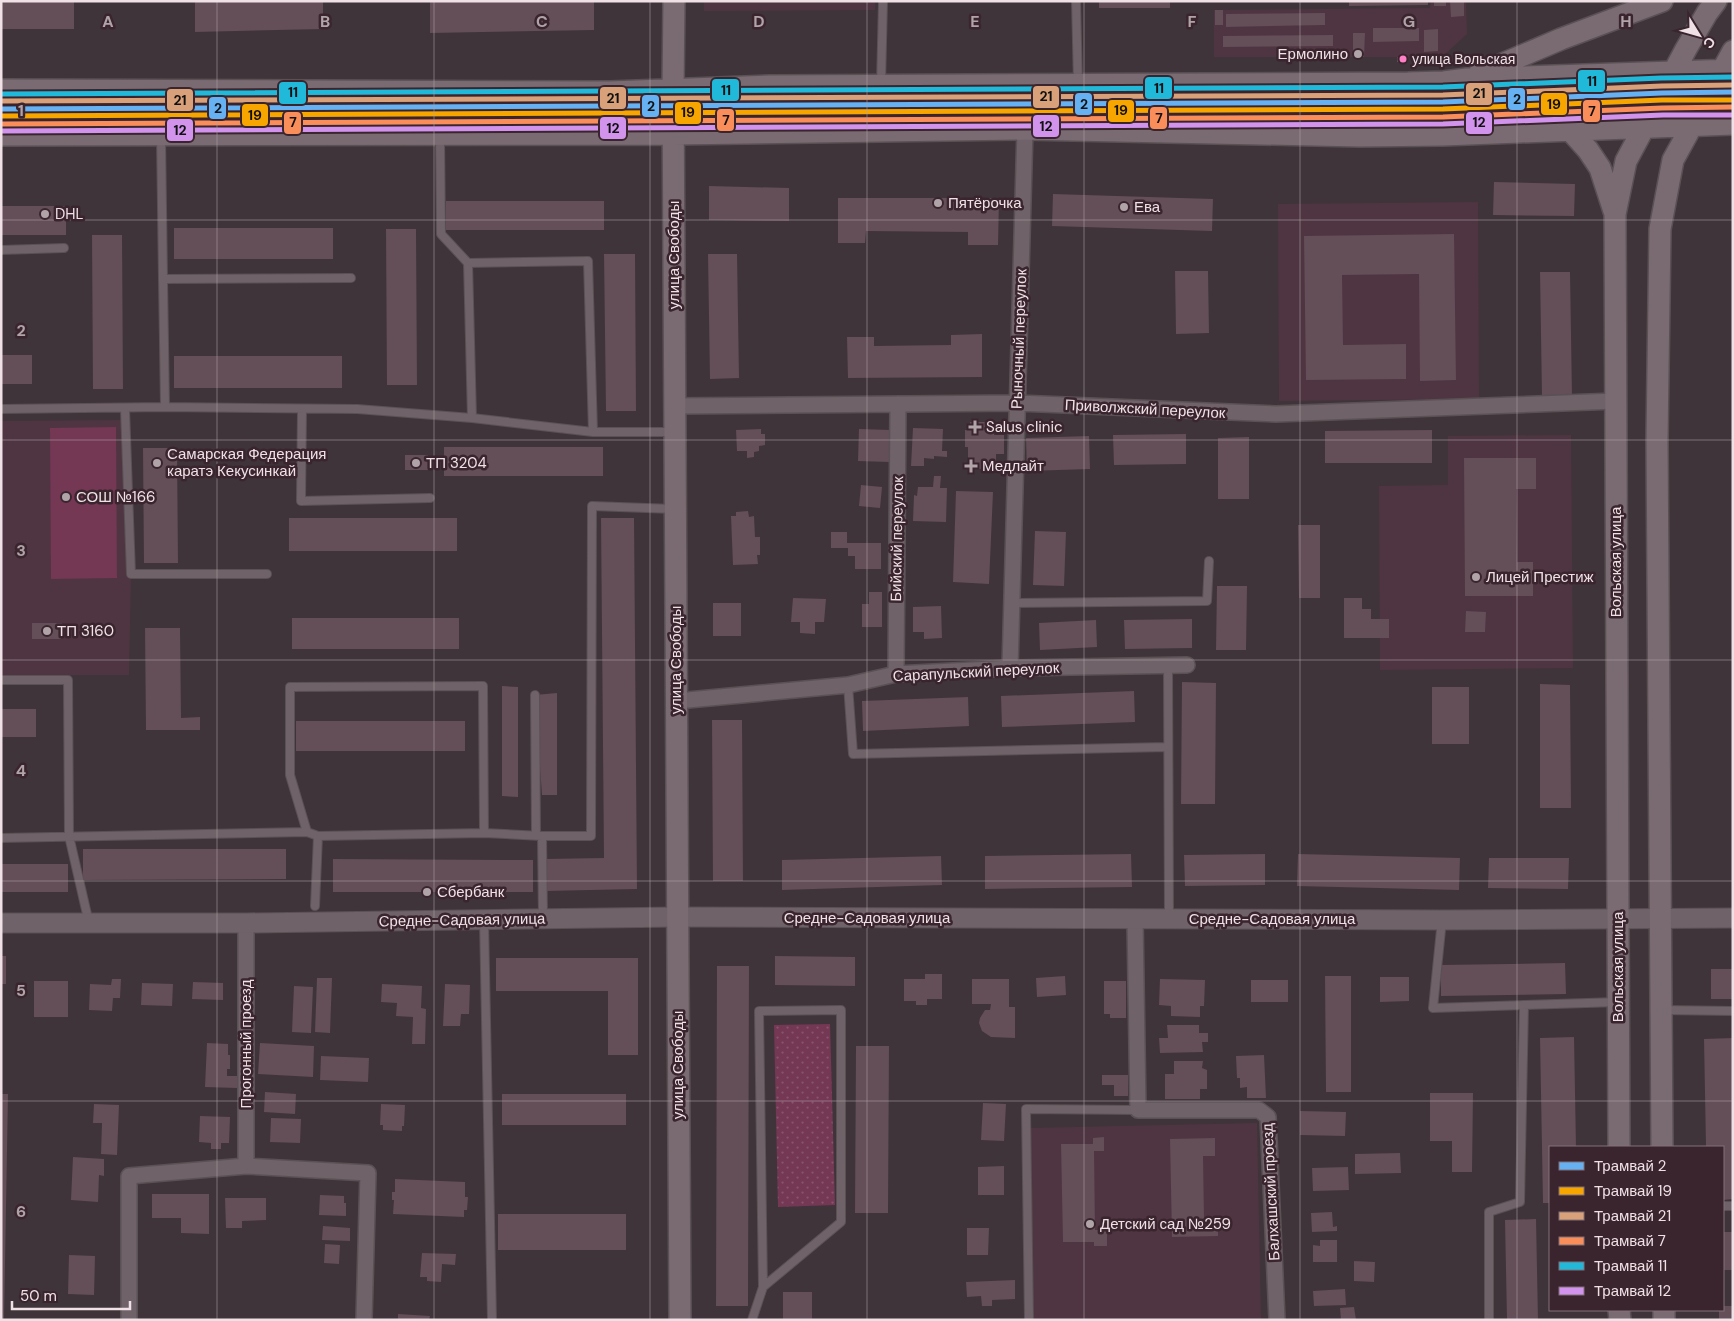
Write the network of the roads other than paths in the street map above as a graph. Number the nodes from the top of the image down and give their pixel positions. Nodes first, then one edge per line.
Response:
1 (674, 1) edge
2 (883, 1) edge
3 (1076, 1) edge
4 (1662, 1) edge
5 (1716, 1) edge
6 (1733, 51) edge
7 (1728, 70) edge
8 (1673, 72) junction
9 (1467, 79) junction
10 (881, 84) junction
11 (1078, 84) junction
12 (673, 89) junction
13 (1, 90) edge
14 (1733, 124) edge
15 (1692, 125) junction
16 (1643, 127) junction
17 (1025, 129) junction
18 (1570, 130) junction
19 (161, 134) junction
20 (440, 134) junction
21 (674, 134) junction
22 (1, 135) edge
23 (1615, 214) junction
24 (64, 248) dead end
25 (1, 250) edge
26 (468, 263) junction
27 (351, 278) dead end
28 (162, 279) junction
29 (1616, 400) junction
30 (1018, 403) junction
31 (898, 404) junction
32 (675, 406) junction
33 (165, 407) junction
34 (124, 408) junction
35 (1, 409) edge
36 (302, 409) junction
37 (472, 418) junction
38 (593, 432) junction
39 (675, 432) junction
40 (430, 498) dead end
41 (676, 509) junction
42 (1209, 561) dead end
43 (267, 574) dead end
44 (1012, 603) junction
45 (1168, 665) junction
46 (1187, 665) dead end
47 (1010, 668) junction
48 (896, 674) junction
49 (1, 680) edge
50 (848, 685) junction
51 (536, 695) dead end
52 (676, 700) junction
53 (1167, 746) junction
54 (307, 832) junction
55 (484, 833) junction
56 (539, 835) junction
57 (69, 836) junction
58 (318, 836) junction
59 (1, 838) edge
60 (316, 906) dead end
61 (678, 918) junction
62 (1169, 918) junction
63 (1660, 918) junction
64 (1733, 918) edge
65 (543, 919) junction
66 (1135, 919) junction
67 (1618, 919) junction
68 (484, 920) junction
69 (1442, 920) junction
70 (1, 923) edge
71 (89, 923) junction
72 (246, 923) junction
73 (1618, 1002) junction
74 (1524, 1004) junction
75 (1661, 1010) junction
76 (1733, 1011) edge
77 (1138, 1110) junction
78 (1619, 1146) edge
79 (1662, 1146) edge
80 (246, 1166) junction
81 (763, 1287) junction
82 (129, 1320) edge
83 (364, 1320) edge
84 (492, 1320) edge
85 (680, 1320) edge
86 (752, 1320) edge
87 (1029, 1320) edge
88 (1277, 1320) edge
89 (1489, 1320) edge

1 - 12 main road, улица Свободы
2 - 10 lane
3 - 11 lane
4 - 9 main road
5 - 8 main road, Вольская улица
6 - 7 main road
7 - 8 main road
7 - 15 main road
8 - 9 main road
8 - 16 main road, Вольская улица
9 - 11 main road
10 - 11 main road
10 - 12 main road
12 - 13 main road
12 - 21 main road, улица Свободы
14 - 15 main road
15 - 16 main road
15 - 63 main road
16 - 18 main road
16 - 23 main road, Вольская улица
17 - 18 main road
17 - 21 main road
17 - 30 street, Рыночный переулок
18 - 23 main road
19 - 20 main road
19 - 22 main road
19 - 28 lane
20 - 21 main road
20 - 26 lane
21 - 32 main road, улица Свободы
23 - 29 main road, Вольская улица
24 - 25 lane
26 - 37 lane
26 - 38 lane
27 - 28 lane
28 - 33 lane
29 - 30 street, Приволжский переулок
29 - 67 main road, Вольская улица
30 - 31 street, Приволжский переулок
30 - 44 street, Рыночный переулок
31 - 32 street, Приволжский переулок
31 - 48 street, Бийский переулок
32 - 39 main road, улица Свободы
33 - 34 lane
33 - 36 lane
34 - 35 lane
34 - 43 lane
36 - 37 lane
36 - 40 lane
37 - 38 lane
38 - 39 lane
39 - 41 main road, улица Свободы
41 - 52 main road, улица Свободы
41 - 56 lane
42 - 44 lane
44 - 47 street, Рыночный переулок
45 - 46 street, Сарапульский переулок
45 - 47 street, Сарапульский переулок
45 - 53 lane
47 - 48 street, Сарапульский переулок
48 - 50 street, Сарапульский переулок
49 - 57 lane
50 - 52 street, Сарапульский переулок
50 - 53 lane
51 - 56 lane
52 - 61 main road, улица Свободы
53 - 62 lane
54 - 55 lane
54 - 57 lane
54 - 58 lane
55 - 56 lane
55 - 58 lane
56 - 65 lane
57 - 59 lane
57 - 71 lane
58 - 60 lane
61 - 65 street, Средне-Садовая улица
61 - 66 street, Средне-Садовая улица
61 - 85 main road, улица Свободы
62 - 66 street, Средне-Садовая улица
62 - 69 street, Средне-Садовая улица
63 - 64 street, Средне-Садовая улица
63 - 67 street, Средне-Садовая улица
63 - 75 main road
65 - 68 street, Средне-Садовая улица
66 - 77 street
67 - 69 street, Средне-Садовая улица
67 - 73 main road, Вольская улица
68 - 72 street, Средне-Садовая улица
68 - 84 lane
69 - 74 lane
70 - 71 street, Средне-Садовая улица
71 - 72 street, Средне-Садовая улица
72 - 80 street, Прогонный проезд
73 - 74 lane
73 - 78 main road, Вольская улица
74 - 89 lane
75 - 76 lane
75 - 79 main road
77 - 87 lane
77 - 88 street, Балхашский проезд
80 - 82 street
80 - 83 street
81 - 81 lane
81 - 86 lane

